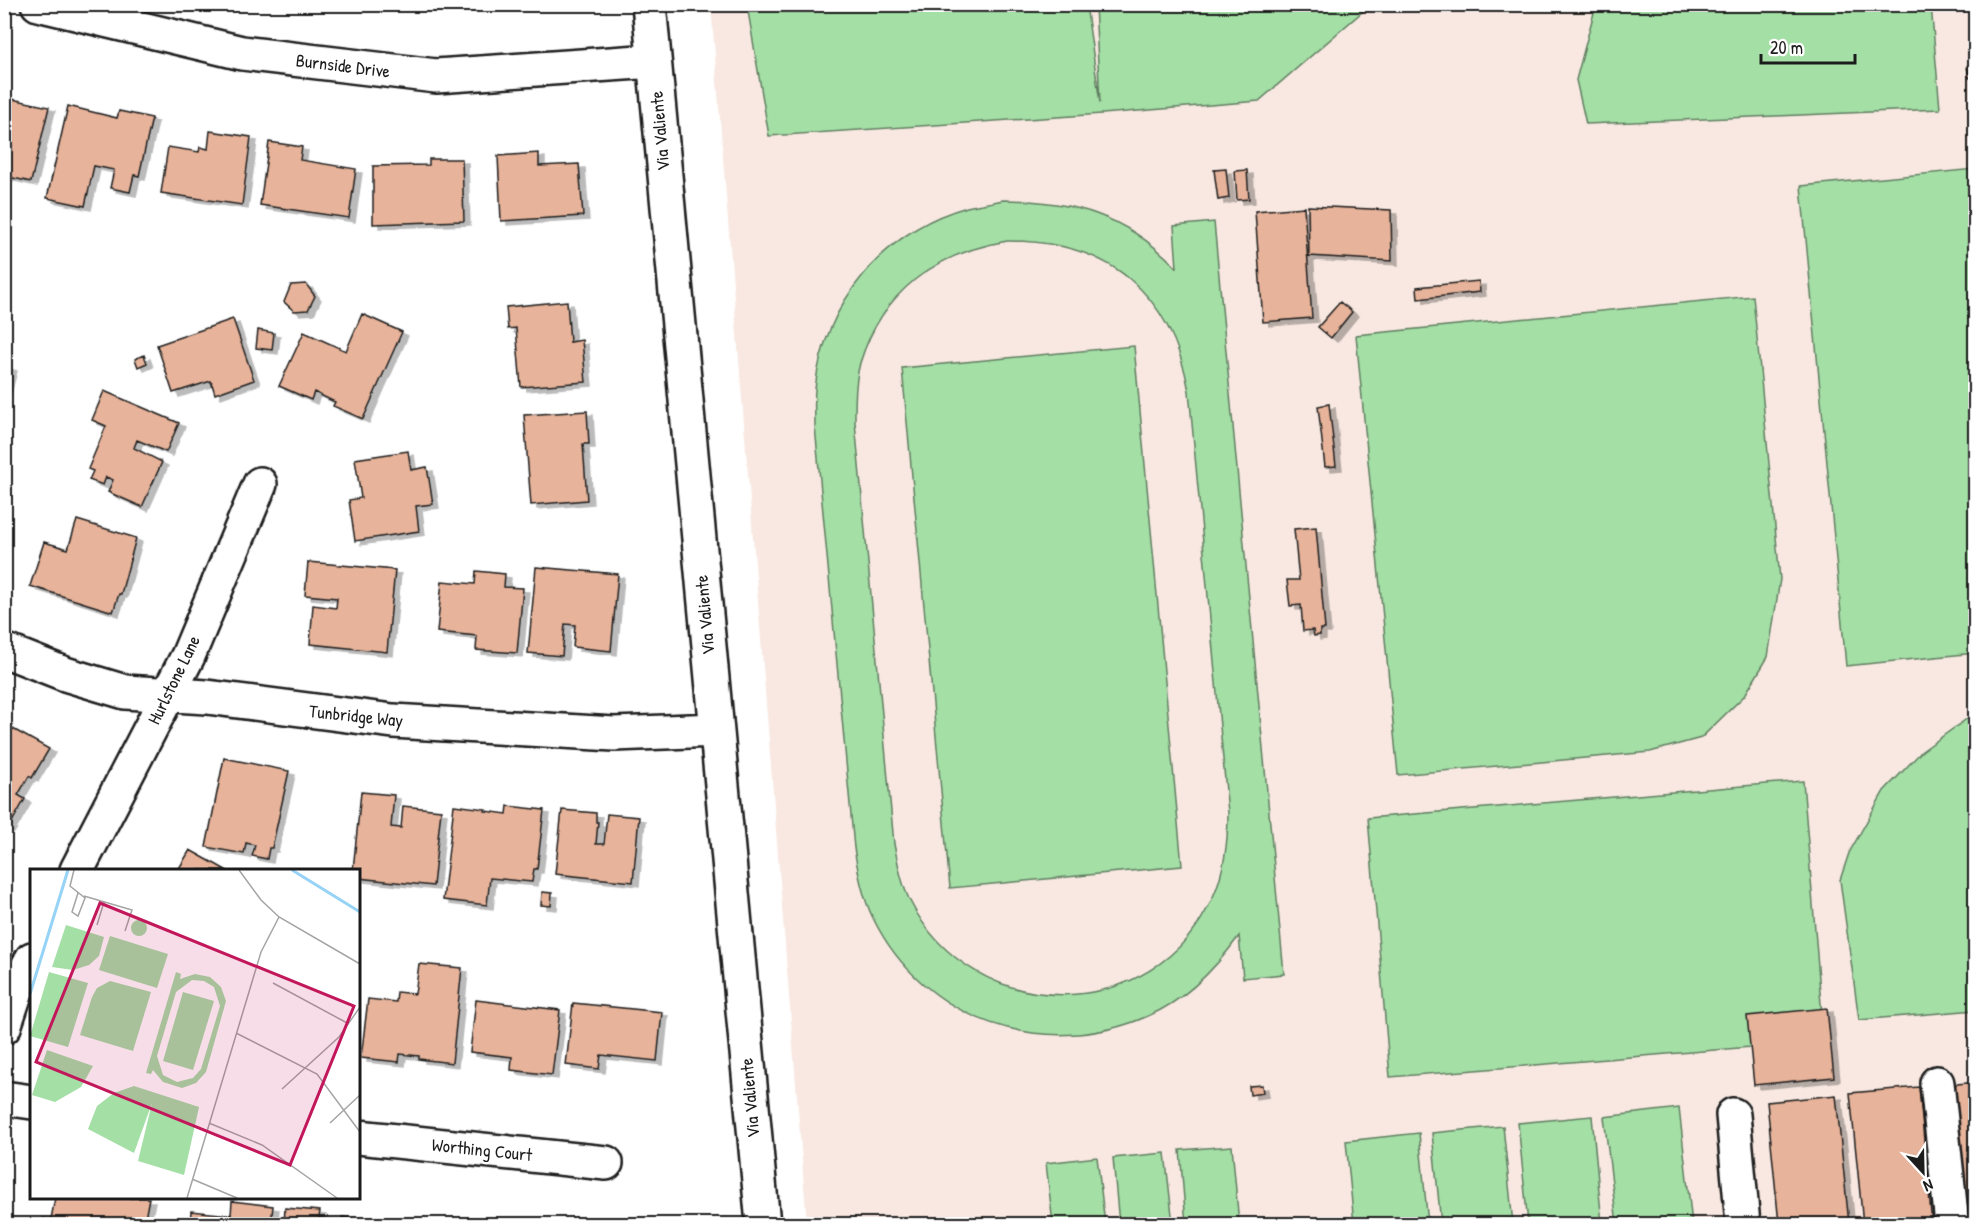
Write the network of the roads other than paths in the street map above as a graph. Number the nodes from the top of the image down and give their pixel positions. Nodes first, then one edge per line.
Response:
1 (38, 4) edge
2 (649, 4) edge
3 (654, 61) junction
4 (260, 484) dead end
5 (4, 650) edge
6 (167, 695) junction
7 (716, 730) junction
8 (78, 869) edge
9 (30, 963) edge
10 (4, 1027) edge
11 (1937, 1083) dead end
12 (4, 1098) edge
13 (30, 1102) edge
14 (1733, 1115) dead end
15 (360, 1137) edge
16 (606, 1163) dead end
17 (763, 1224) edge
18 (1743, 1224) edge
19 (1952, 1224) edge

1 - 3 street, Burnside Drive
2 - 3 street, Via Valiente
3 - 7 street, Via Valiente
4 - 6 street, Hurlstone Lane
5 - 6 street, Tunbridge Way
6 - 7 street, Tunbridge Way
6 - 8 street, Hurlstone Lane
7 - 17 street, Via Valiente
9 - 10 street
11 - 19 street
12 - 13 street
14 - 18 street
15 - 16 street, Worthing Court

